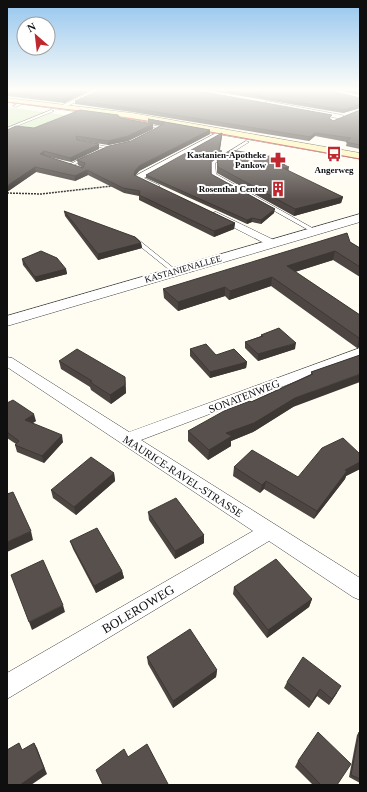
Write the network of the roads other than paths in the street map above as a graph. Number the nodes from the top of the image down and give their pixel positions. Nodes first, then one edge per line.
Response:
1 (151, 126) edge
2 (181, 126) edge
3 (155, 131) edge
4 (222, 132) junction
5 (247, 142) dead end
6 (86, 143) edge
7 (114, 147) edge
8 (108, 148) junction
9 (102, 150) edge
10 (90, 156) edge
11 (360, 156) edge
12 (64, 163) edge
13 (71, 165) junction
14 (77, 167) edge
15 (161, 190) edge
16 (210, 212) edge
17 (360, 218) edge
18 (314, 231) junction
19 (129, 237) edge
20 (272, 243) junction
21 (174, 272) junction
22 (7, 321) edge
23 (360, 352) edge
24 (7, 361) edge
25 (128, 439) junction
26 (269, 531) junction
27 (360, 590) edge
28 (7, 687) edge

1 - 3 lane
2 - 4 main road
4 - 11 main road
4 - 15 street
5 - 18 lane
6 - 8 lane
7 - 8 lane
8 - 9 lane
10 - 13 lane
12 - 13 lane
13 - 14 lane
16 - 20 street
17 - 18 street, KASTANIENALLEE
18 - 20 street, KASTANIENALLEE
19 - 21 lane
20 - 21 street, KASTANIENALLEE
21 - 22 street, KASTANIENALLEE
23 - 25 street, SONATENWEG
24 - 25 street, MAURICE-RAVEL-STRASSE
25 - 26 street, MAURICE-RAVEL-STRASSE
26 - 27 street, MAURICE-RAVEL-STRASSE
26 - 28 street, BOLEROWEG

